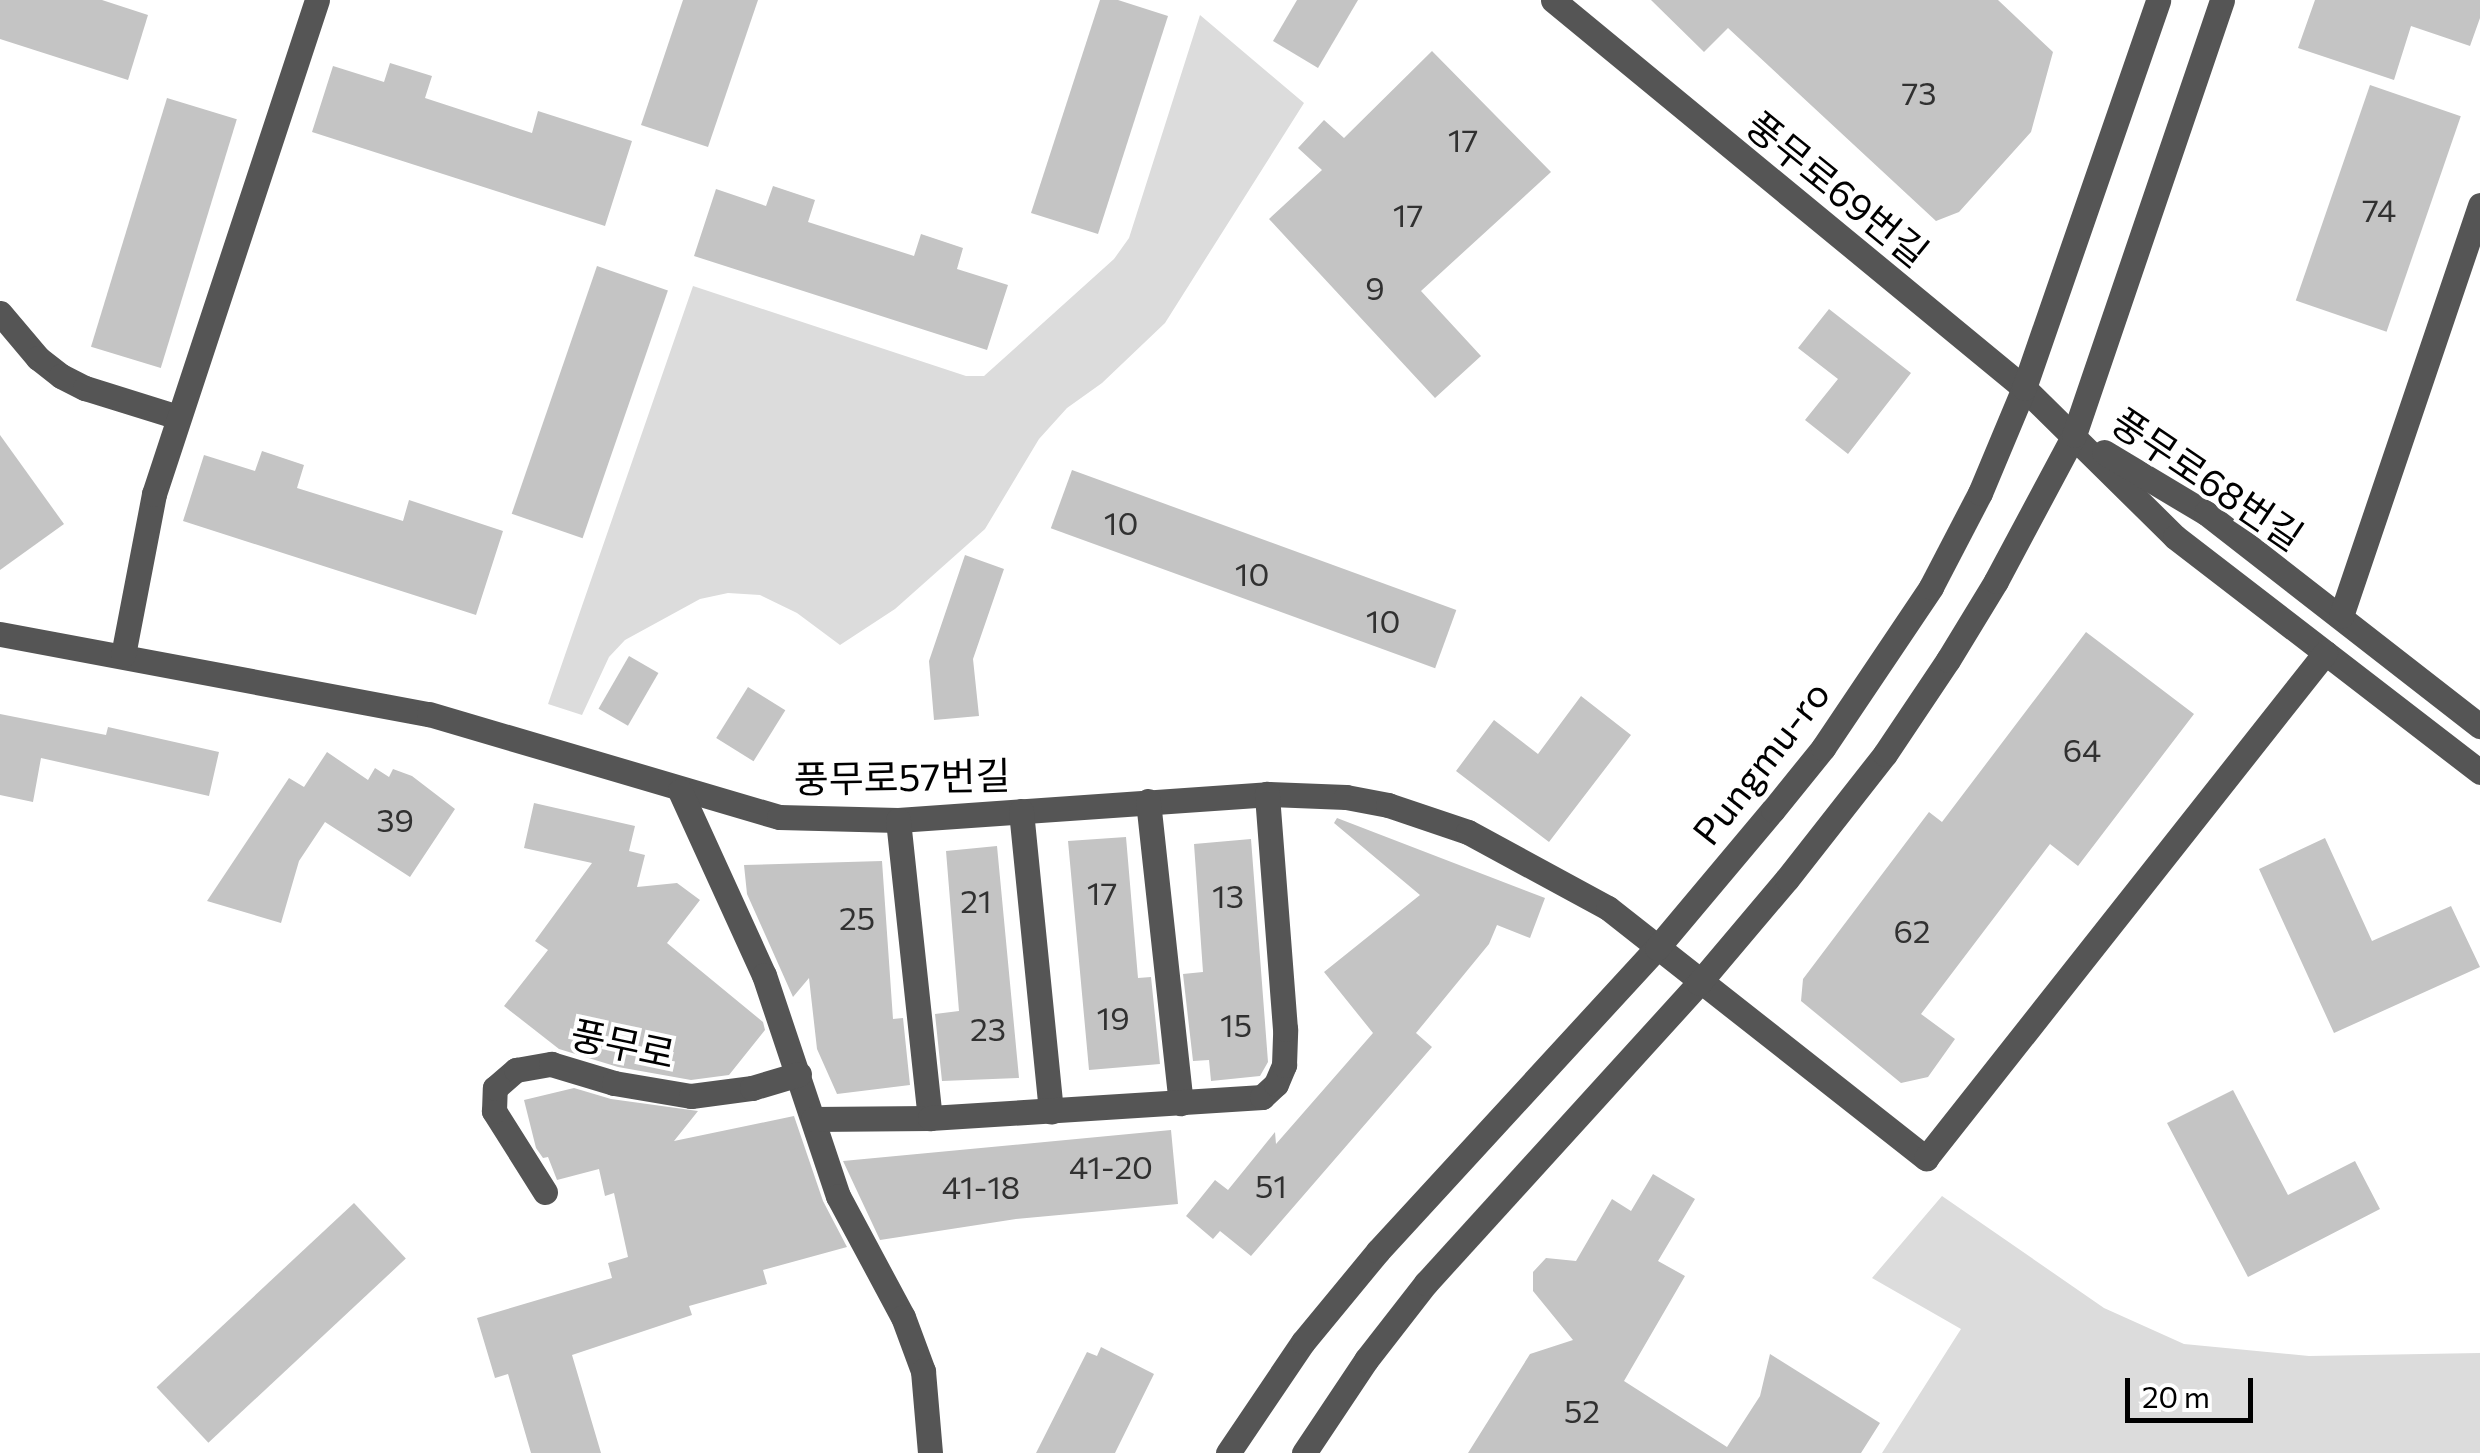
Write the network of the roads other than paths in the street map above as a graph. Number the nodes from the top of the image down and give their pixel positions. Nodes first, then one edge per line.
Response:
1 (317, 0) edge
2 (1553, 0) edge
3 (2158, 0) edge
4 (2222, 0) edge
5 (2480, 205) edge
6 (0, 313) edge
7 (2024, 388) junction
8 (178, 418) junction
9 (2074, 434) junction
10 (0, 613) edge
11 (2341, 616) junction
12 (8, 636) edge
13 (2325, 653) junction
14 (123, 654) junction
15 (2480, 726) edge
16 (2480, 772) edge
17 (680, 791) junction
18 (1266, 794) junction
19 (1148, 801) junction
20 (1021, 811) junction
21 (898, 820) junction
22 (1657, 948) junction
23 (1699, 983) junction
24 (798, 1074) junction
25 (1180, 1103) junction
26 (1051, 1112) junction
27 (930, 1118) junction
28 (812, 1119) junction
29 (545, 1192) dead end
30 (930, 1453) edge
31 (1228, 1453) edge
32 (1304, 1453) edge

1 - 8 street
2 - 7 street, 풍무로69번길
3 - 7 street, Pungmu-ro
4 - 9 street
5 - 11 street
6 - 8 street
7 - 9 street, 풍무로69번길
7 - 22 street, Pungmu-ro
8 - 14 street
9 - 11 street, 풍무로68번길
9 - 13 street, 풍무로68번길
9 - 23 street
10 - 12 street, 풍무로57번길
11 - 15 street, 풍무로68번길
12 - 14 street, 풍무로57번길
13 - 16 street, 풍무로68번길
13 - 23 street, 풍무로57번길
14 - 17 street, 풍무로57번길
17 - 21 street, 풍무로57번길
17 - 24 street
18 - 19 street, 풍무로57번길
18 - 22 street, 풍무로57번길
18 - 25 street
19 - 20 street, 풍무로57번길
19 - 25 street
20 - 21 street, 풍무로57번길
20 - 26 street
21 - 27 street
22 - 23 street, 풍무로57번길
22 - 31 street, Pungmu-ro
23 - 32 street
24 - 28 street
24 - 29 street, 풍무로
25 - 26 street
26 - 27 street
27 - 28 street
28 - 30 street

